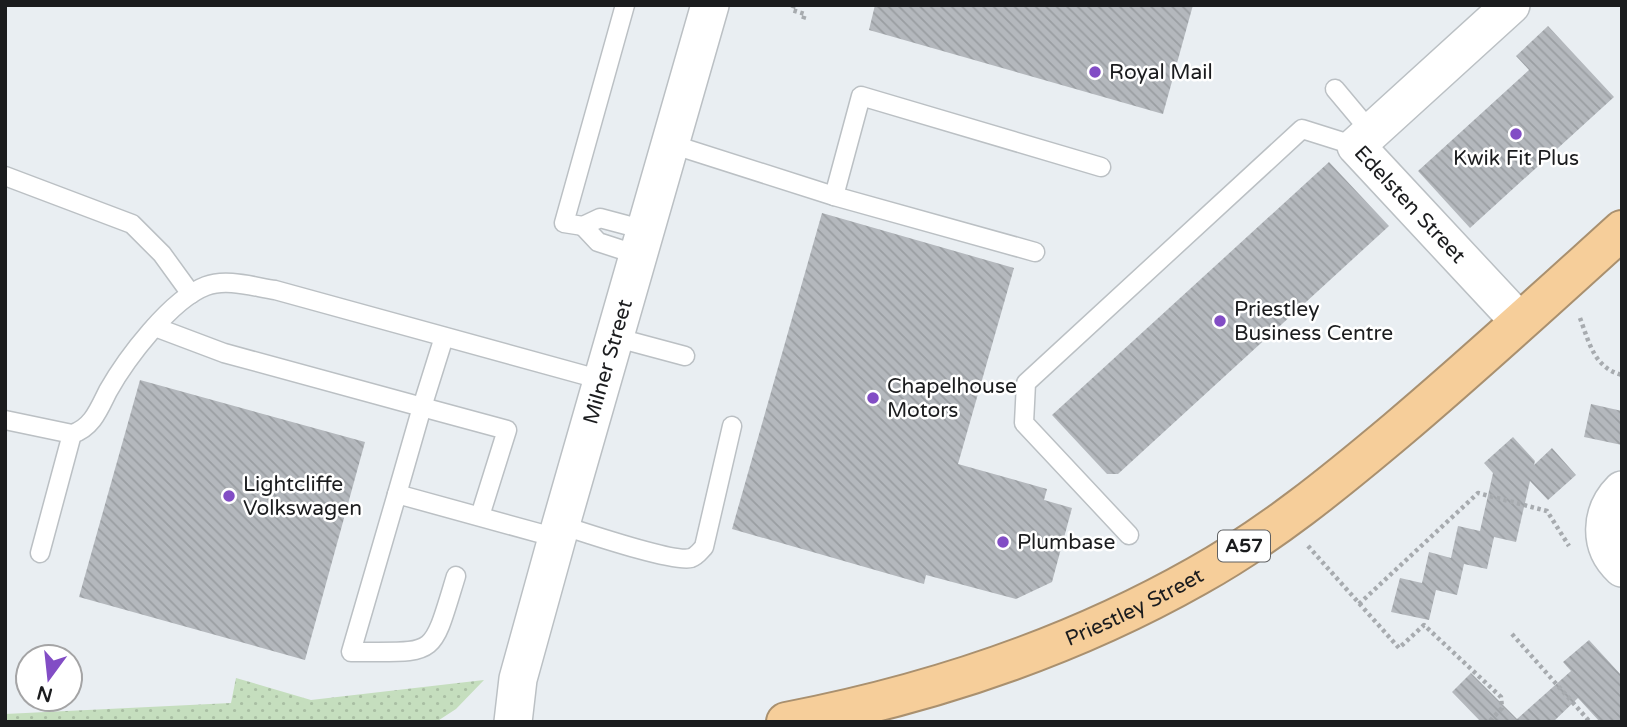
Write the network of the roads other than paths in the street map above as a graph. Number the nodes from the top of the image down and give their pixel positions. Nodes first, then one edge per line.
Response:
1 (625, 5) edge
2 (710, 5) edge
3 (1511, 5) edge
4 (1335, 89) dead end
5 (1364, 139) junction
6 (671, 144) junction
7 (1101, 167) dead end
8 (5, 176) edge
9 (834, 196) junction
10 (583, 226) junction
11 (1622, 230) edge
12 (642, 243) junction
13 (1035, 252) dead end
14 (191, 294) junction
15 (1520, 322) junction
16 (155, 327) junction
17 (444, 337) junction
18 (614, 337) junction
19 (685, 356) dead end
20 (602, 380) junction
21 (422, 407) junction
22 (5, 420) edge
23 (732, 426) dead end
24 (72, 434) junction
25 (1622, 490) edge
26 (397, 494) junction
27 (480, 516) junction
28 (559, 531) junction
29 (1129, 536) dead end
30 (40, 553) dead end
31 (1622, 568) edge
32 (456, 576) dead end
33 (834, 717) edge
34 (513, 722) edge
35 (786, 722) edge

1 - 10 lane
2 - 6 street, Milner Street
3 - 5 street, Edelsten Street
4 - 5 lane
5 - 15 street, Edelsten Street
5 - 29 lane
6 - 9 lane
6 - 12 street, Milner Street
7 - 9 lane
8 - 14 lane
9 - 13 lane
10 - 12 lane
10 - 12 lane
11 - 15 highway, Priestley Street / A57
12 - 18 street, Milner Street
14 - 16 lane
14 - 17 lane
15 - 33 highway, Priestley Street / A57
16 - 21 lane
16 - 24 lane
17 - 20 lane
17 - 21 lane
18 - 19 lane
18 - 20 street, Milner Street
20 - 28 street, Milner Street
21 - 26 lane
21 - 27 lane
22 - 24 lane
23 - 28 lane
24 - 30 lane
25 - 31 street
26 - 27 lane
26 - 32 lane
27 - 28 lane
28 - 34 street, Milner Street
33 - 35 highway, Priestley Street / A57

